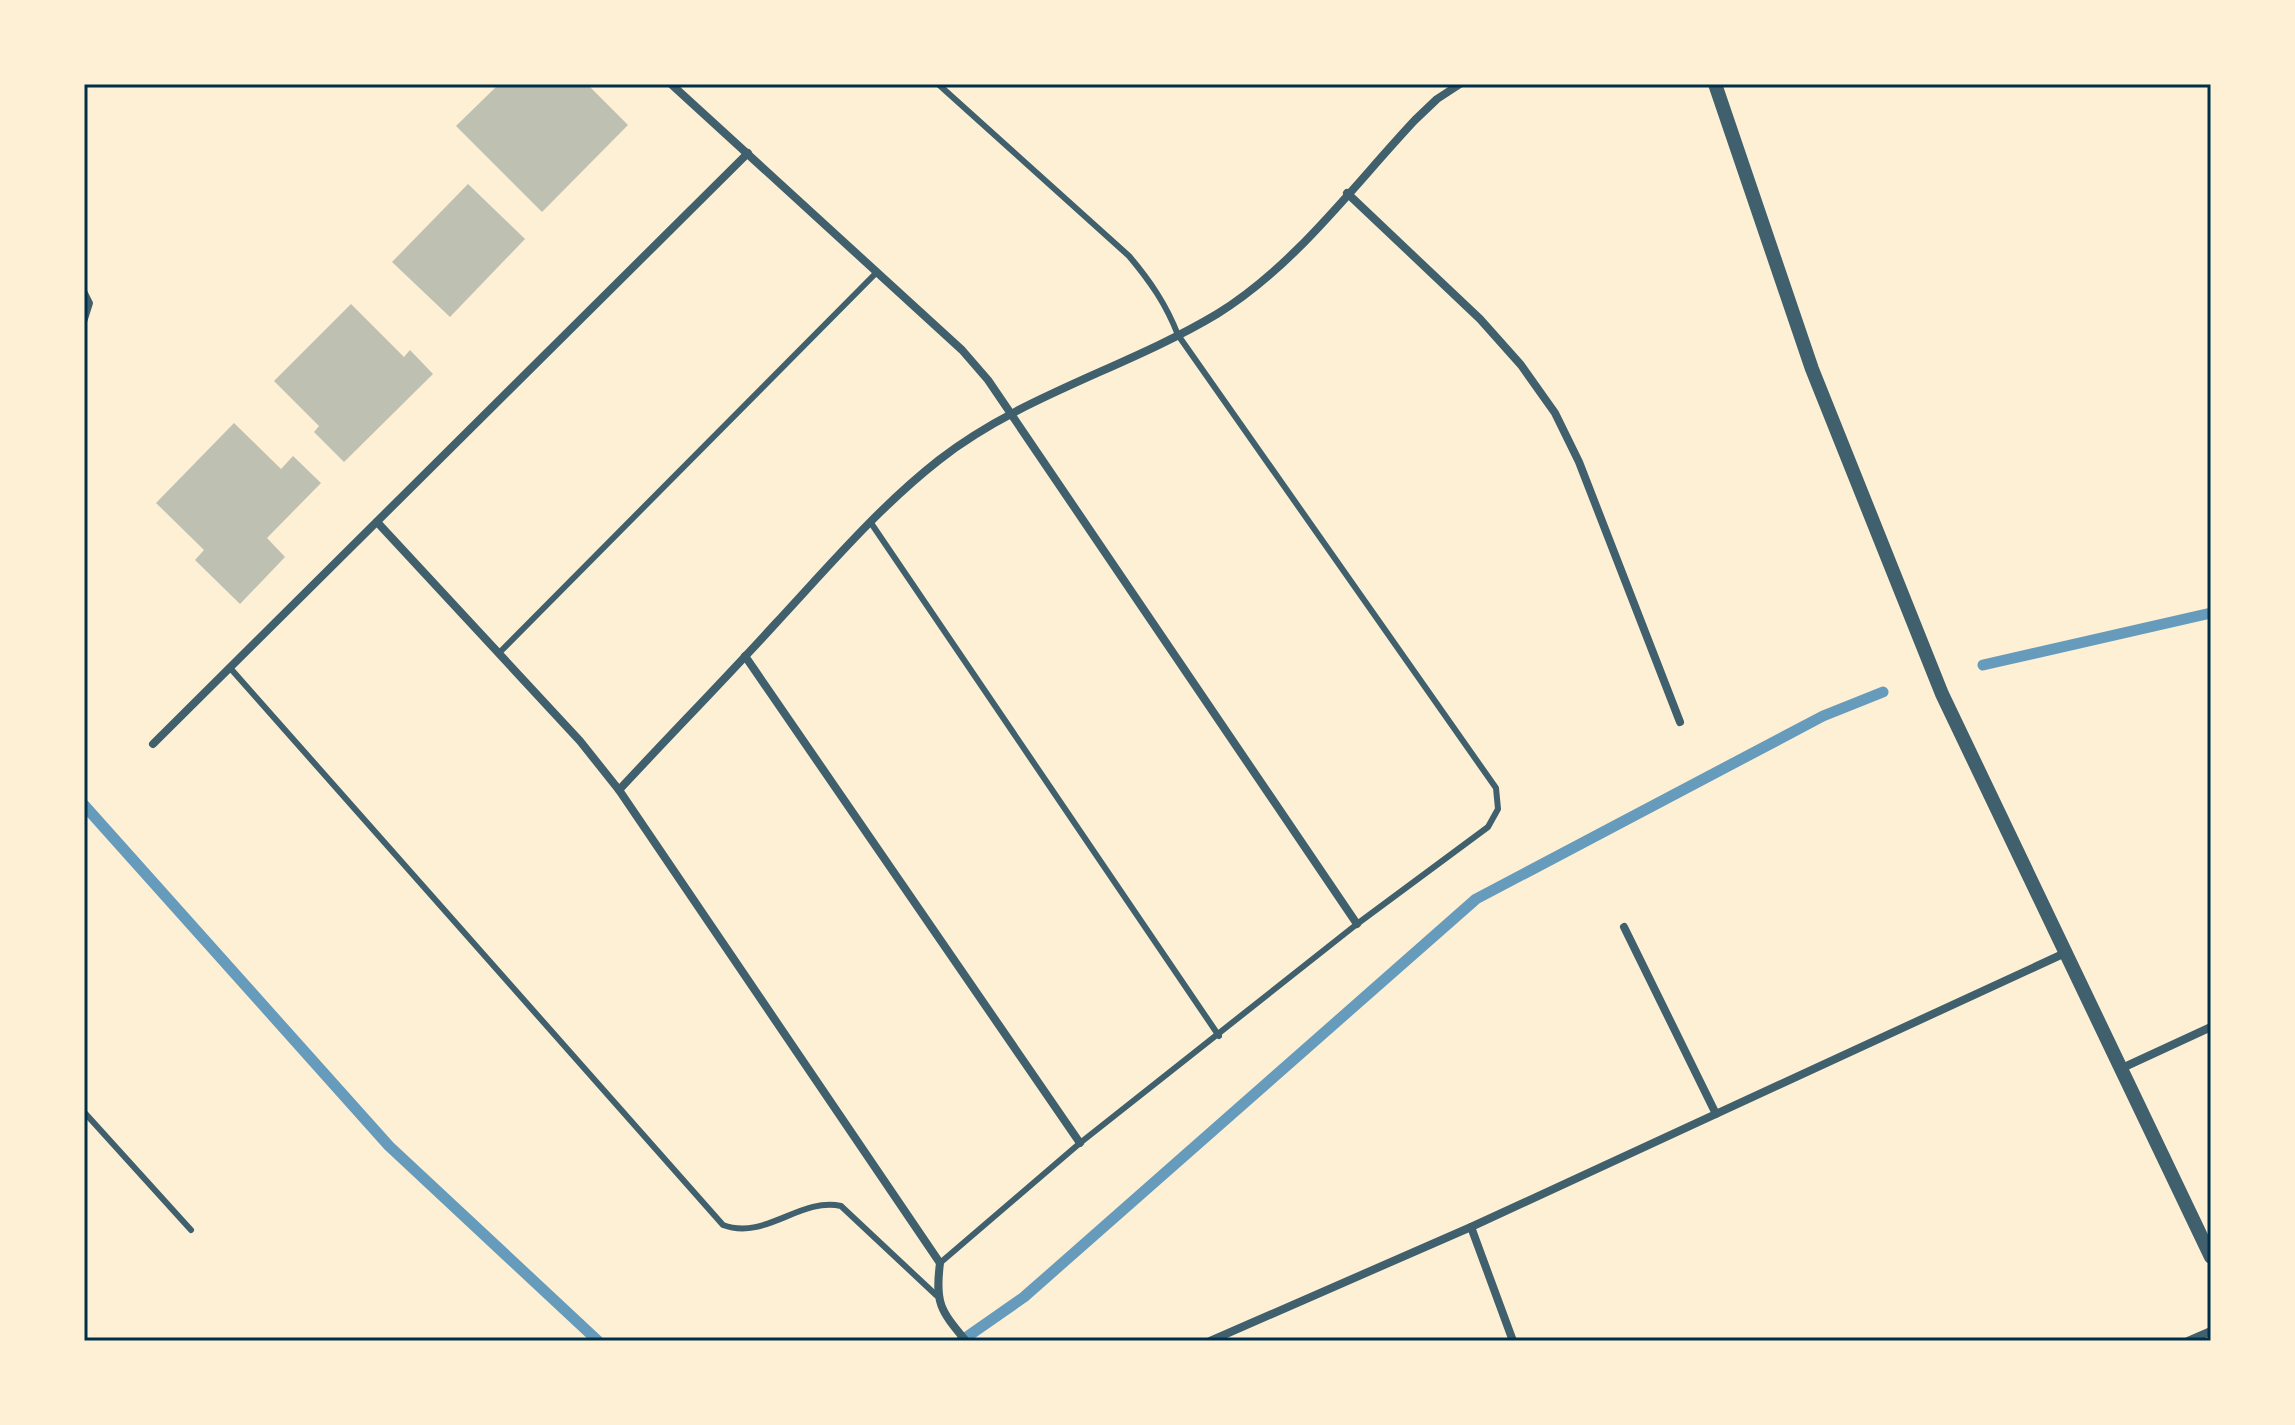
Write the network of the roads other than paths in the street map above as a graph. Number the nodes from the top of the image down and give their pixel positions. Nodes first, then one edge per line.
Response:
1 (671, 84) edge
2 (938, 84) edge
3 (1460, 84) edge
4 (1715, 84) edge
5 (748, 153) junction
6 (1347, 193) junction
7 (877, 272) junction
8 (84, 291) edge
9 (84, 322) edge
10 (1178, 335) junction
11 (1013, 413) junction
12 (377, 522) junction
13 (871, 523) junction
14 (499, 653) junction
15 (745, 656) junction
16 (231, 669) junction
17 (1680, 722) dead end
18 (153, 744) dead end
19 (619, 790) junction
20 (1357, 924) junction
21 (1624, 927) dead end
22 (2065, 953) junction
23 (2211, 1027) edge
24 (1219, 1036) junction
25 (2120, 1069) junction
26 (84, 1112) edge
27 (1716, 1114) junction
28 (1080, 1143) junction
29 (1471, 1227) junction
30 (191, 1230) dead end
31 (2211, 1257) edge
32 (940, 1263) junction
33 (936, 1295) junction
34 (2211, 1331) edge
35 (966, 1341) edge
36 (1210, 1341) edge
37 (1513, 1341) edge
38 (2188, 1341) edge

1 - 5 street
2 - 10 lane
3 - 6 street
4 - 22 street
5 - 7 street
5 - 12 street
6 - 10 street
6 - 17 street
7 - 11 street
7 - 14 lane
8 - 9 lane
10 - 11 street
10 - 20 lane
11 - 13 street
11 - 20 street
12 - 14 street
12 - 16 street
13 - 15 street
13 - 24 lane
14 - 19 street
15 - 19 street
15 - 28 street
16 - 18 street
16 - 33 lane
19 - 32 street
20 - 24 lane
21 - 27 street
22 - 25 street
22 - 27 street
23 - 25 street
24 - 28 lane
25 - 31 street
26 - 30 lane
27 - 29 street
28 - 32 lane
29 - 36 street
29 - 37 street
32 - 33 street
33 - 35 street
34 - 38 street

